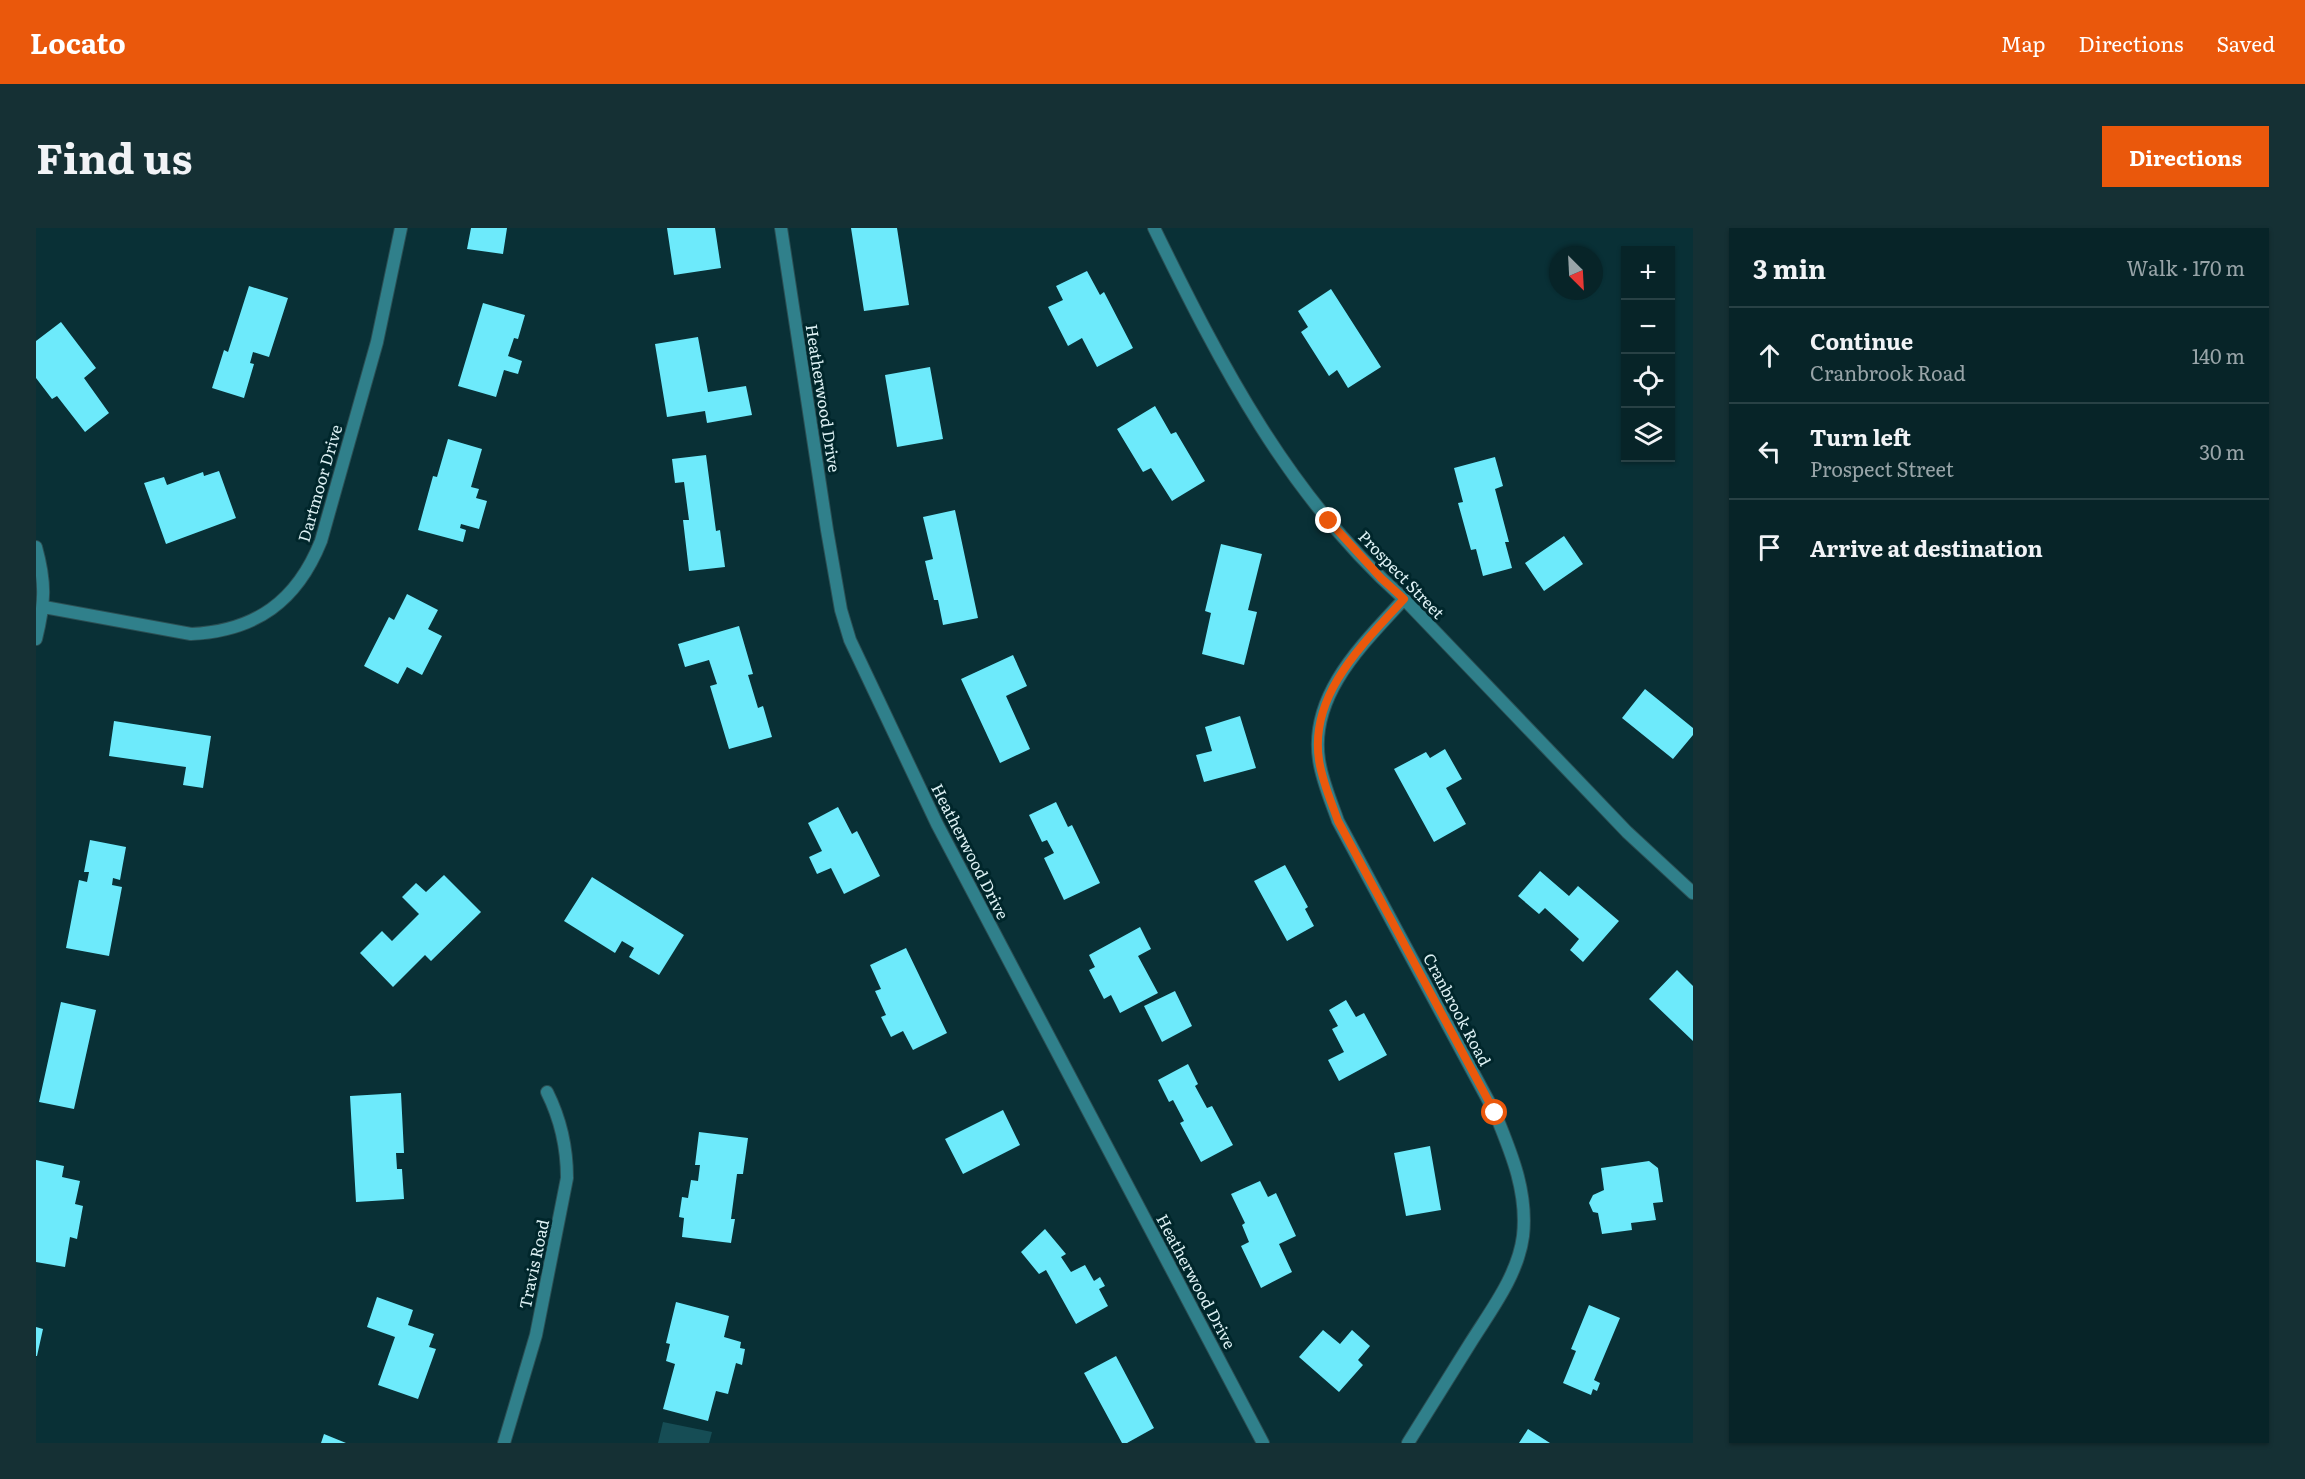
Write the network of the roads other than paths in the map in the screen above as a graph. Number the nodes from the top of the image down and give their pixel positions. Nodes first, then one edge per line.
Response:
1 (401, 228) edge
2 (781, 228) edge
3 (1154, 228) edge
4 (36, 547) edge
5 (1404, 599) junction
6 (44, 607) junction
7 (36, 639) edge
8 (1693, 893) edge
9 (548, 1092) dead end
10 (504, 1443) edge
11 (1263, 1443) edge
12 (1408, 1443) edge

1 - 6 street, Dartmoor Drive
2 - 11 street, Heatherwood Drive
3 - 5 street, Prospect Street
4 - 6 street
5 - 8 street, Prospect Street
5 - 12 street, Cranbrook Road
6 - 7 street
9 - 10 street, Travis Road

